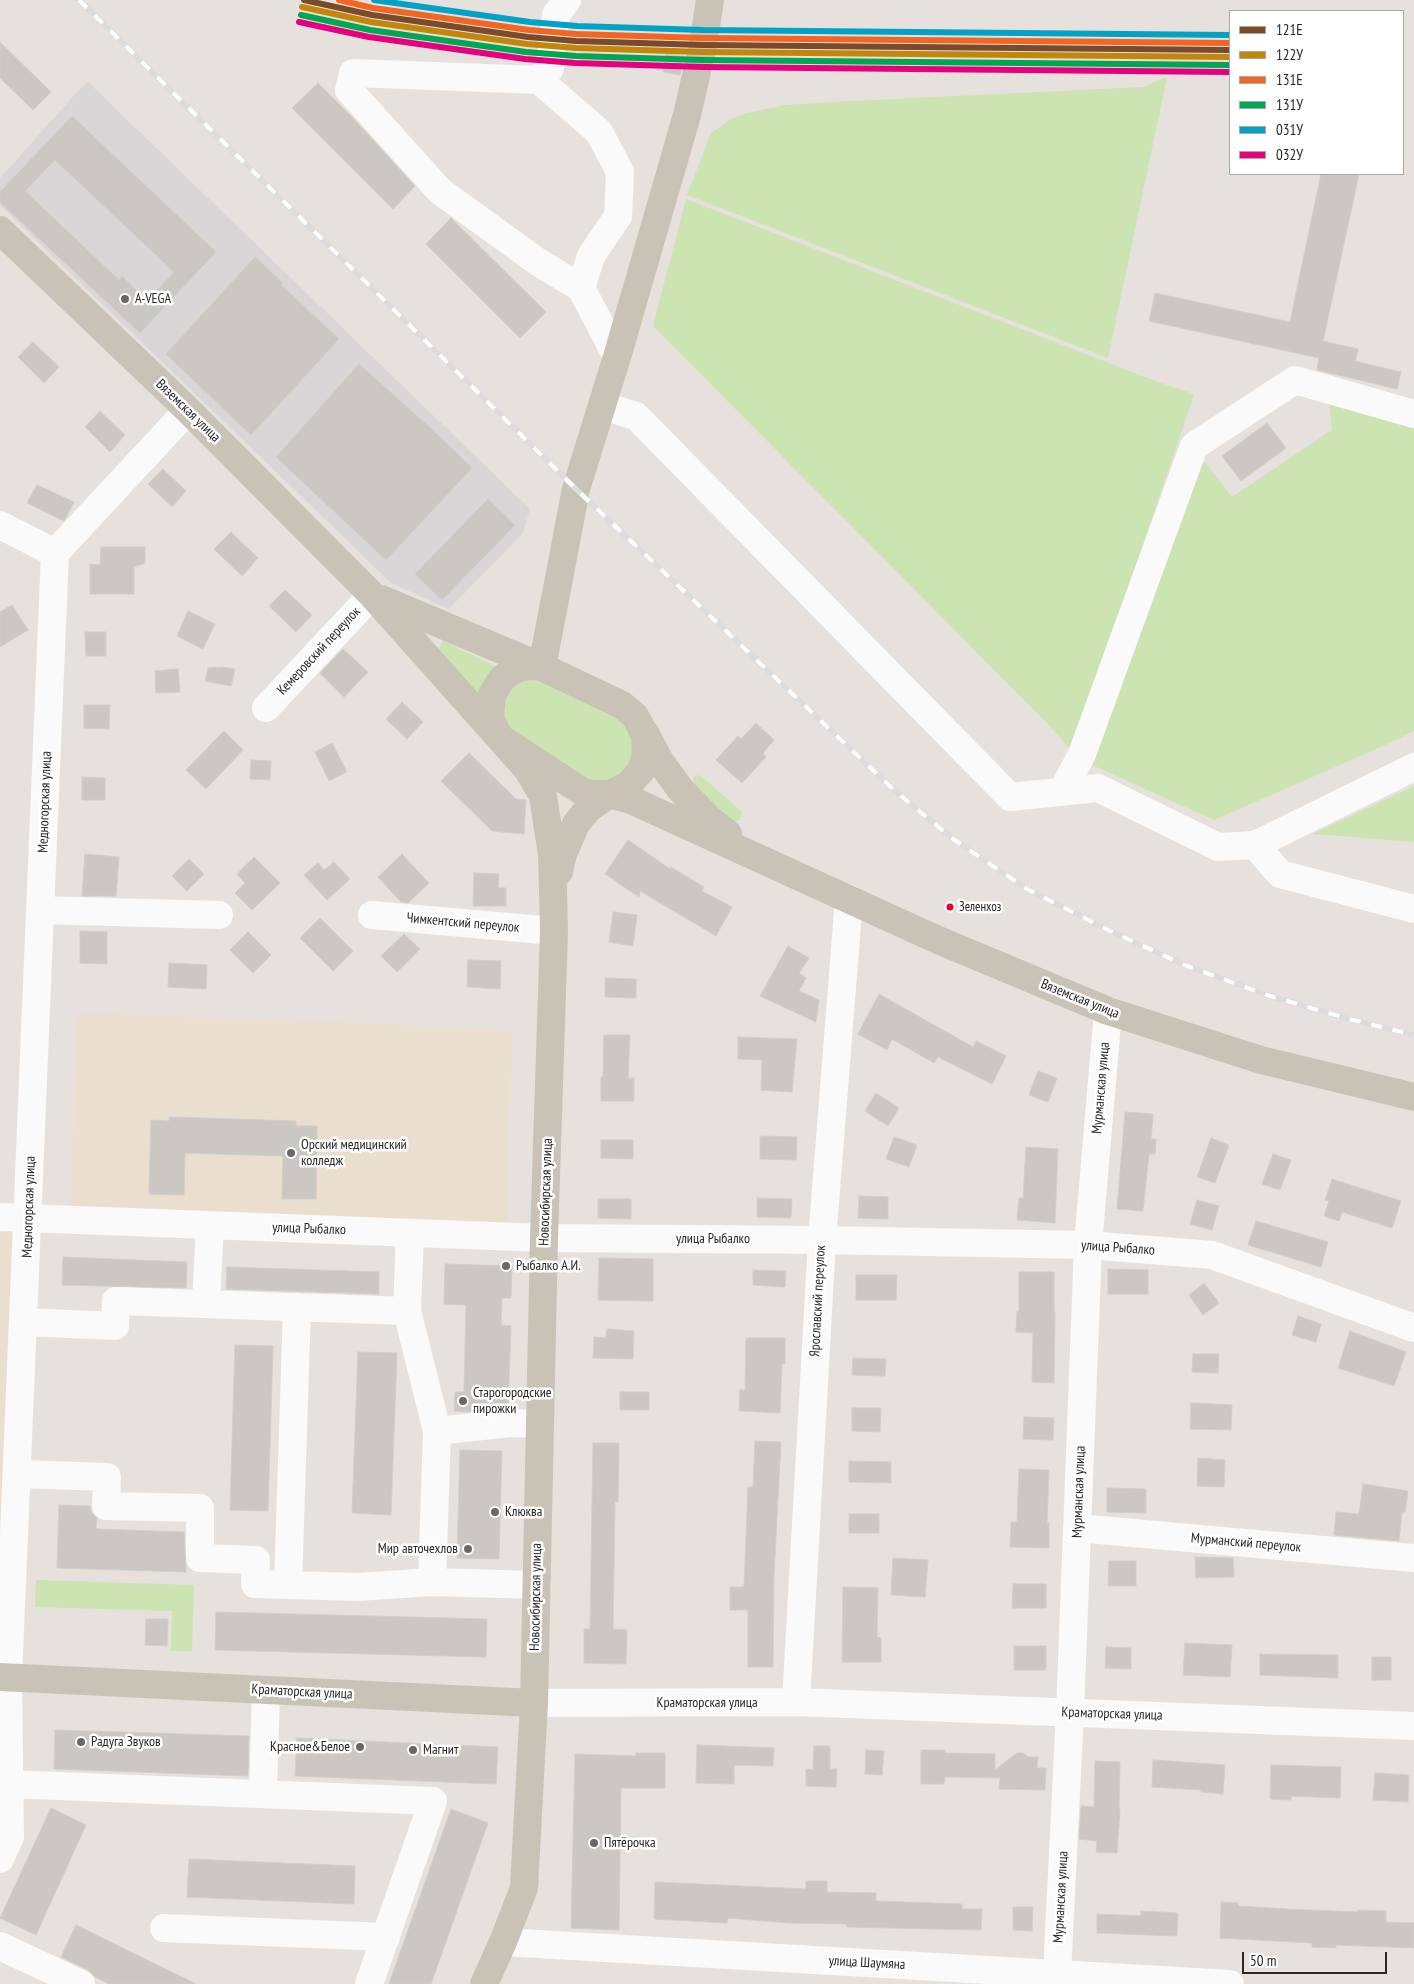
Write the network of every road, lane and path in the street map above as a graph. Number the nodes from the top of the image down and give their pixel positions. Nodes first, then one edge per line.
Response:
1 (567, 0) edge
2 (710, 0) edge
3 (539, 80) junction
4 (0, 230) edge
5 (581, 288) junction
6 (617, 357) junction
7 (603, 406) junction
8 (188, 410) junction
9 (1414, 414) edge
10 (0, 525) edge
11 (55, 552) junction
12 (372, 595) junction
13 (542, 667) junction
14 (266, 708) dead end
15 (643, 729) junction
16 (500, 738) junction
17 (1414, 767) edge
18 (1062, 792) junction
19 (609, 794) junction
20 (1255, 846) junction
21 (762, 859) junction
22 (849, 899) junction
23 (1414, 909) edge
24 (40, 910) junction
25 (219, 915) dead end
26 (372, 916) dead end
27 (554, 931) junction
28 (1108, 1011) junction
29 (1414, 1097) edge
30 (0, 1217) edge
31 (28, 1218) junction
32 (210, 1225) junction
33 (410, 1233) junction
34 (544, 1238) junction
35 (822, 1240) junction
36 (1088, 1245) junction
37 (206, 1304) junction
38 (297, 1307) junction
39 (407, 1311) junction
40 (24, 1322) junction
41 (1414, 1328) edge
42 (540, 1424) junction
43 (437, 1431) junction
44 (17, 1474) junction
45 (1077, 1528) junction
46 (1414, 1558) edge
47 (432, 1582) junction
48 (288, 1585) junction
49 (537, 1585) junction
50 (4, 1678) edge
51 (266, 1690) junction
52 (796, 1702) junction
53 (534, 1703) junction
54 (1070, 1712) junction
55 (1414, 1726) edge
56 (263, 1794) junction
57 (6, 1795) edge
58 (0, 1858) edge
59 (164, 1928) dead end
60 (386, 1937) junction
61 (503, 1942) junction
62 (0, 1946) edge
63 (1057, 1974) junction
64 (81, 1984) edge
65 (370, 1984) edge
66 (484, 1984) edge
67 (1230, 1984) edge

1 - 3 street
2 - 6 main road
3 - 5 street
3 - 5 street
4 - 8 main road, Вяземская улица
5 - 6 street
6 - 7 main road
7 - 13 main road
7 - 18 street
8 - 11 street
8 - 12 main road, Вяземская улица
9 - 18 street
10 - 11 street
11 - 24 street, Медногорская улица
12 - 13 main road
12 - 14 street, Кемеровский переулок
12 - 16 main road, Вяземская улица
13 - 15 main road
13 - 16 main road
15 - 19 main road
15 - 21 main road
16 - 19 main road
16 - 27 main road
17 - 20 street
18 - 20 street
19 - 21 main road
19 - 27 main road
20 - 23 street
21 - 22 main road, Вяземская улица
22 - 28 main road, Вяземская улица
22 - 35 street, Ярославский переулок
24 - 25 street
24 - 31 street, Медногорская улица
26 - 27 street, Чимкентский переулок
27 - 34 main road, Новосибирская улица
28 - 29 main road, Вяземская улица
28 - 36 street, Мурманская улица
30 - 31 street, улица Рыбалко
31 - 32 street, улица Рыбалко
31 - 40 street, Медногорская улица
32 - 33 street, улица Рыбалко
32 - 37 street
33 - 34 street, улица Рыбалко
33 - 39 street
34 - 35 street, улица Рыбалко
34 - 42 main road, Новосибирская улица
35 - 36 street, улица Рыбалко
35 - 52 street, Ярославский переулок
36 - 41 street, улица Рыбалко
36 - 45 street, Мурманская улица
37 - 38 street
37 - 40 street
38 - 39 street
38 - 48 street
39 - 43 street
40 - 44 street, Медногорская улица
42 - 43 street
42 - 49 main road, Новосибирская улица
43 - 47 street
44 - 48 street
44 - 50 street, Медногорская улица
45 - 46 street, Мурманский переулок
45 - 54 street, Мурманская улица
47 - 48 street
47 - 49 street
49 - 53 main road, Новосибирская улица
50 - 51 main road, Краматорская улица
50 - 57 street, Медногорская улица
51 - 53 main road, Краматорская улица
51 - 56 street
52 - 53 street, Краматорская улица
52 - 54 street, Краматорская улица
53 - 61 main road, Новосибирская улица
54 - 55 street, Краматорская улица
54 - 63 street, Мурманская улица
56 - 57 street
56 - 60 street
57 - 58 street, Медногорская улица
59 - 60 street
60 - 65 street
61 - 63 street, улица Шаумяна
61 - 66 main road, Новосибирская улица
62 - 64 street
63 - 67 street, улица Шаумяна

